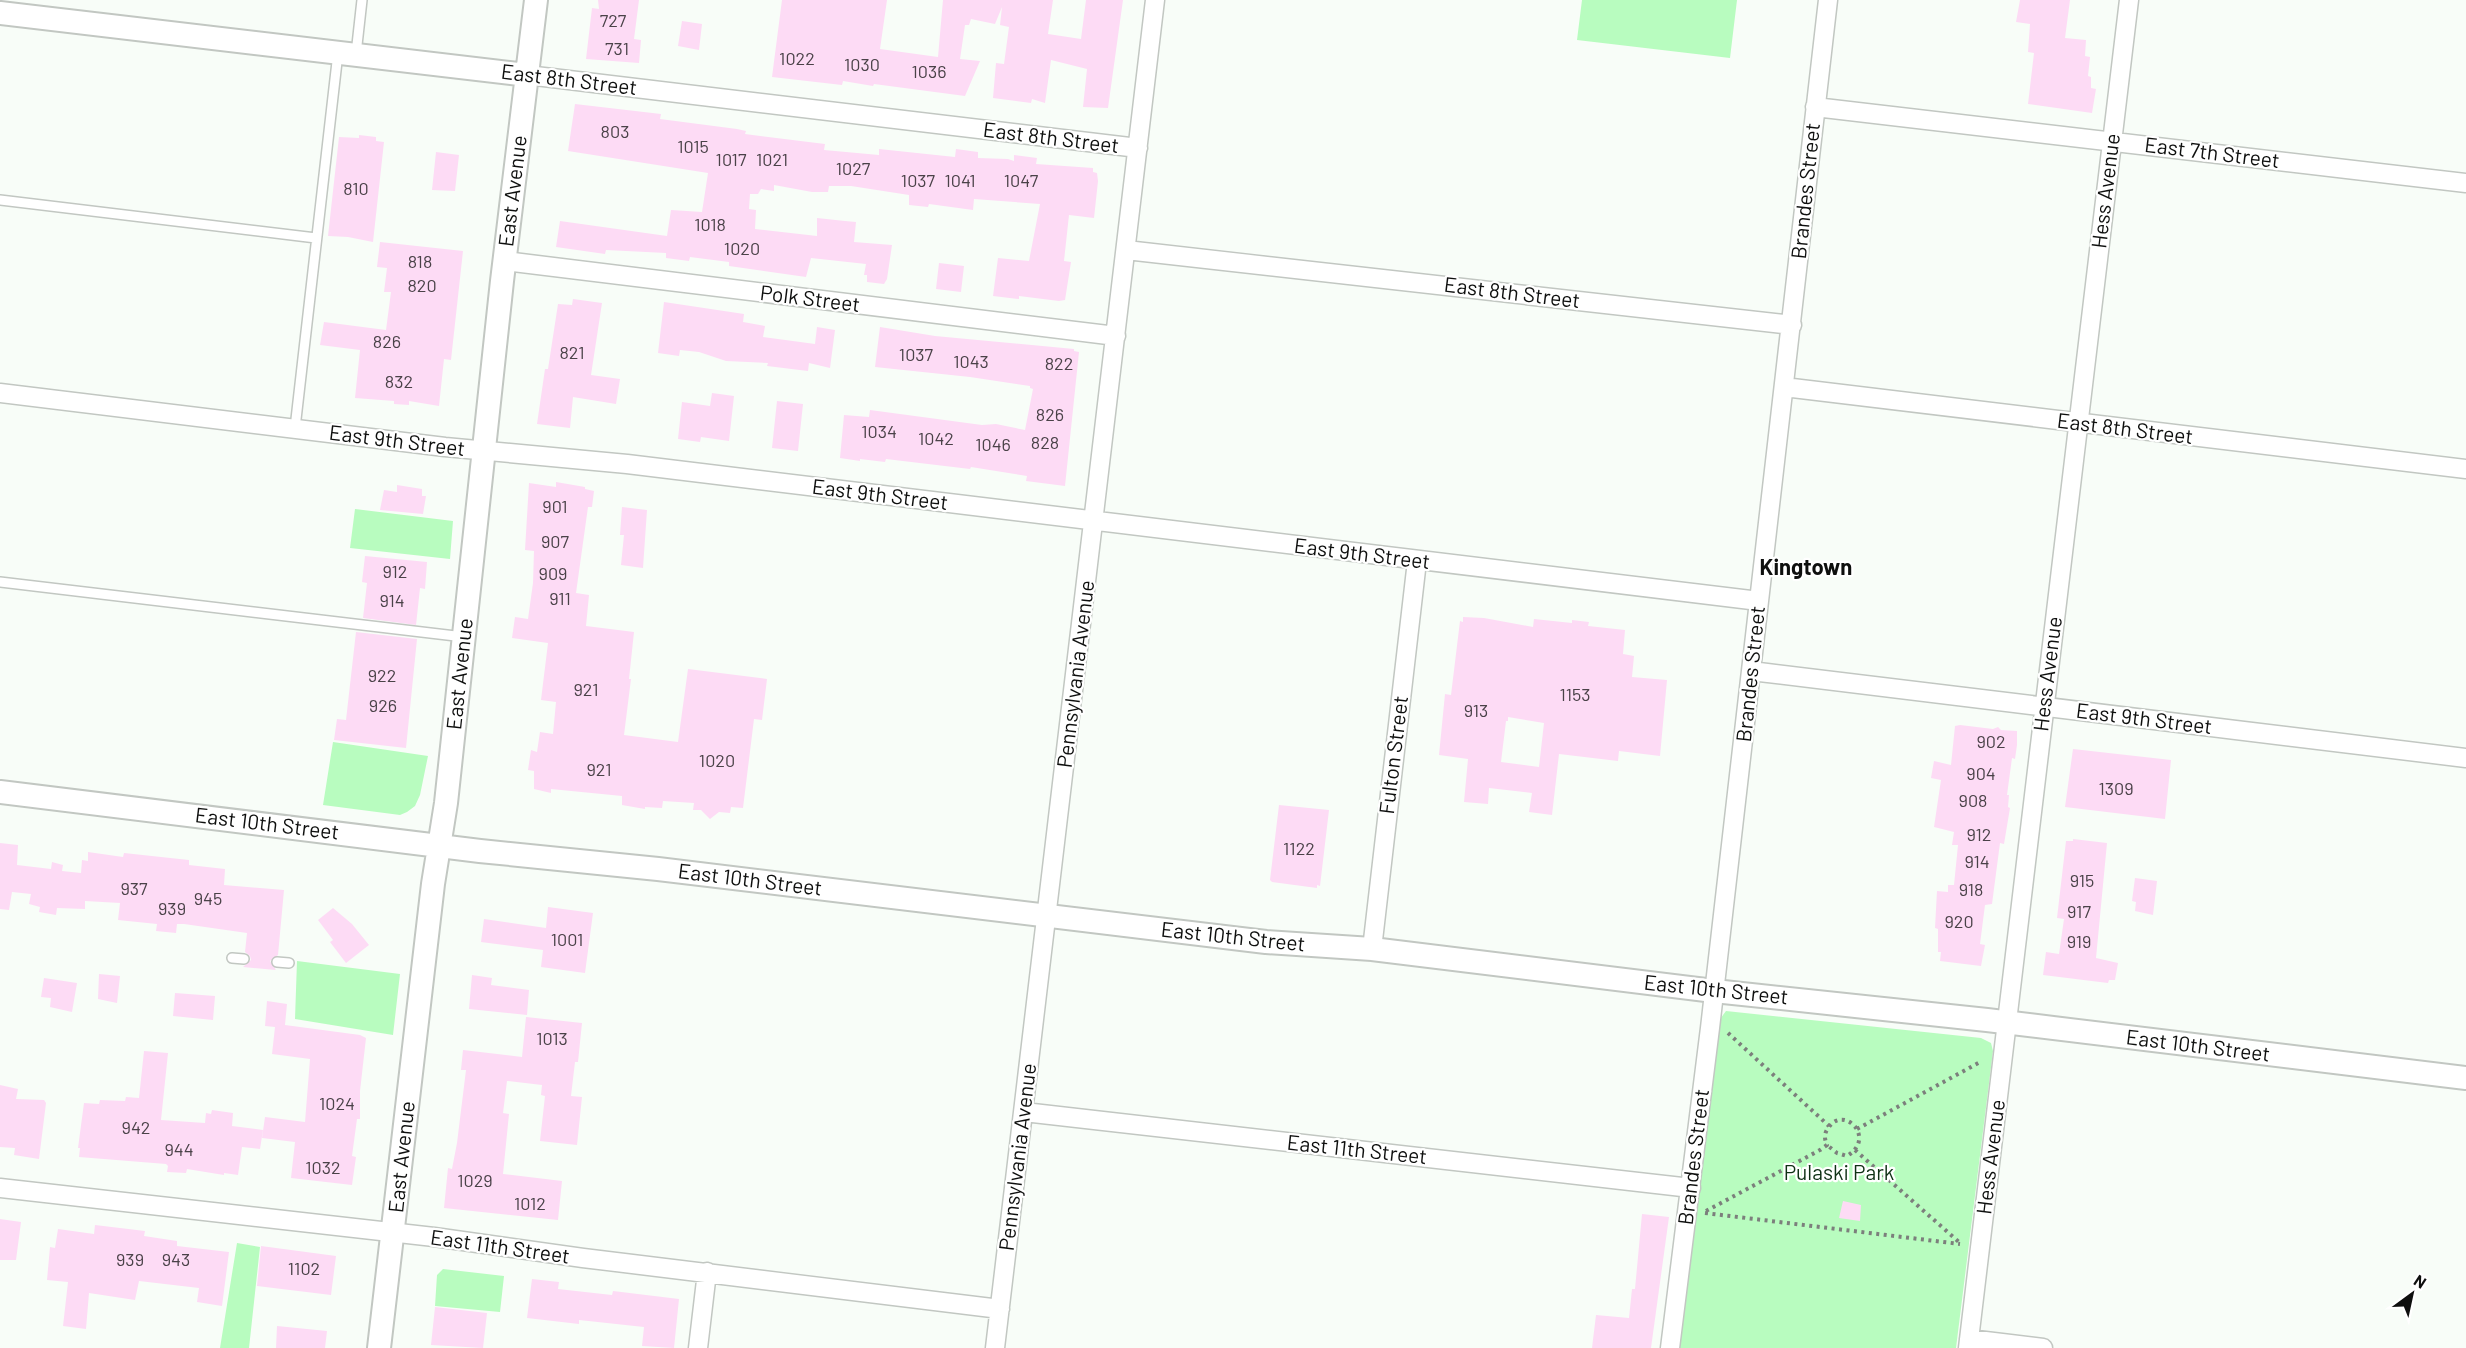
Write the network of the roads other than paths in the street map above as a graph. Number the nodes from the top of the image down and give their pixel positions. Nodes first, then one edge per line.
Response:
1 (362, 0) edge
2 (536, 0) edge
3 (1155, 0) edge
4 (1828, 0) edge
5 (2129, 0) edge
6 (0, 13) edge
7 (347, 54) junction
8 (527, 75) junction
9 (1815, 107) junction
10 (2112, 142) junction
11 (1138, 148) junction
12 (2466, 183) edge
13 (0, 200) edge
14 (316, 238) junction
15 (1126, 250) junction
16 (505, 261) junction
17 (1792, 325) junction
18 (1116, 336) junction
19 (1784, 387) junction
20 (0, 393) edge
21 (2079, 423) junction
22 (295, 428) junction
23 (484, 451) junction
24 (2466, 469) edge
25 (1094, 522) junction
26 (1417, 561) junction
27 (0, 582) edge
28 (1759, 601) junction
29 (464, 637) junction
30 (1751, 671) junction
31 (2044, 707) junction
32 (2466, 758) edge
33 (0, 792) edge
34 (438, 845) junction
35 (1047, 916) junction
36 (1372, 949) junction
37 (232, 958) dead end
38 (244, 959) dead end
39 (277, 962) dead end
40 (289, 963) dead end
41 (1714, 991) junction
42 (2007, 1022) junction
43 (2466, 1078) edge
44 (1023, 1112) junction
45 (0, 1188) edge
46 (1691, 1188) junction
47 (393, 1233) junction
48 (707, 1272) junction
49 (1000, 1309) junction
50 (1968, 1343) edge
51 (379, 1348) edge
52 (698, 1348) edge
53 (995, 1348) edge
54 (1670, 1348) edge
55 (2043, 1348) edge

1 - 7 lane
2 - 8 street, East Avenue
3 - 11 street, Pennsylvania Avenue
4 - 9 street, Brandes Street
5 - 10 street, Hess Avenue
6 - 7 street, East 8th Street
7 - 8 street, East 8th Street
7 - 14 lane
8 - 11 street, East 8th Street
8 - 16 street, East Avenue
9 - 10 street, East 7th Street
9 - 17 street, Brandes Street
10 - 12 street, East 7th Street
10 - 21 street, Hess Avenue
11 - 15 street, Pennsylvania Avenue
13 - 14 lane
14 - 22 lane
15 - 17 street, East 8th Street
15 - 18 street, Pennsylvania Avenue
16 - 18 street, Polk Street
16 - 23 street, East Avenue
17 - 19 street, Brandes Street
18 - 25 street, Pennsylvania Avenue
19 - 21 street, East 8th Street
19 - 28 street, Brandes Street
20 - 22 street, East 9th Street
21 - 24 street, East 8th Street
21 - 31 street, Hess Avenue
22 - 23 street, East 9th Street
23 - 25 street, East 9th Street
23 - 29 street, East Avenue
25 - 26 street, East 9th Street
25 - 35 street, Pennsylvania Avenue
26 - 28 street, East 9th Street
26 - 36 street, Fulton Street
27 - 29 lane
28 - 30 street, Brandes Street
29 - 34 street, East Avenue
30 - 31 street, East 9th Street
30 - 41 street, Brandes Street
31 - 32 street, East 9th Street
31 - 42 street, Hess Avenue
33 - 34 street, East 10th Street
34 - 35 street, East 10th Street
34 - 47 street, East Avenue
35 - 36 street, East 10th Street
35 - 44 street, Pennsylvania Avenue
36 - 41 street, East 10th Street
37 - 38 lane
39 - 40 lane
41 - 42 street, East 10th Street
41 - 46 street, Brandes Street
42 - 43 street, East 10th Street
42 - 50 street, Hess Avenue
44 - 46 street, East 11th Street
44 - 49 street, Pennsylvania Avenue
45 - 47 street, East 11th Street
46 - 54 street, Brandes Street
47 - 48 street, East 11th Street
47 - 51 street, East Avenue
48 - 49 street, East 11th Street
48 - 52 street
49 - 53 street, Pennsylvania Avenue
50 - 55 street

